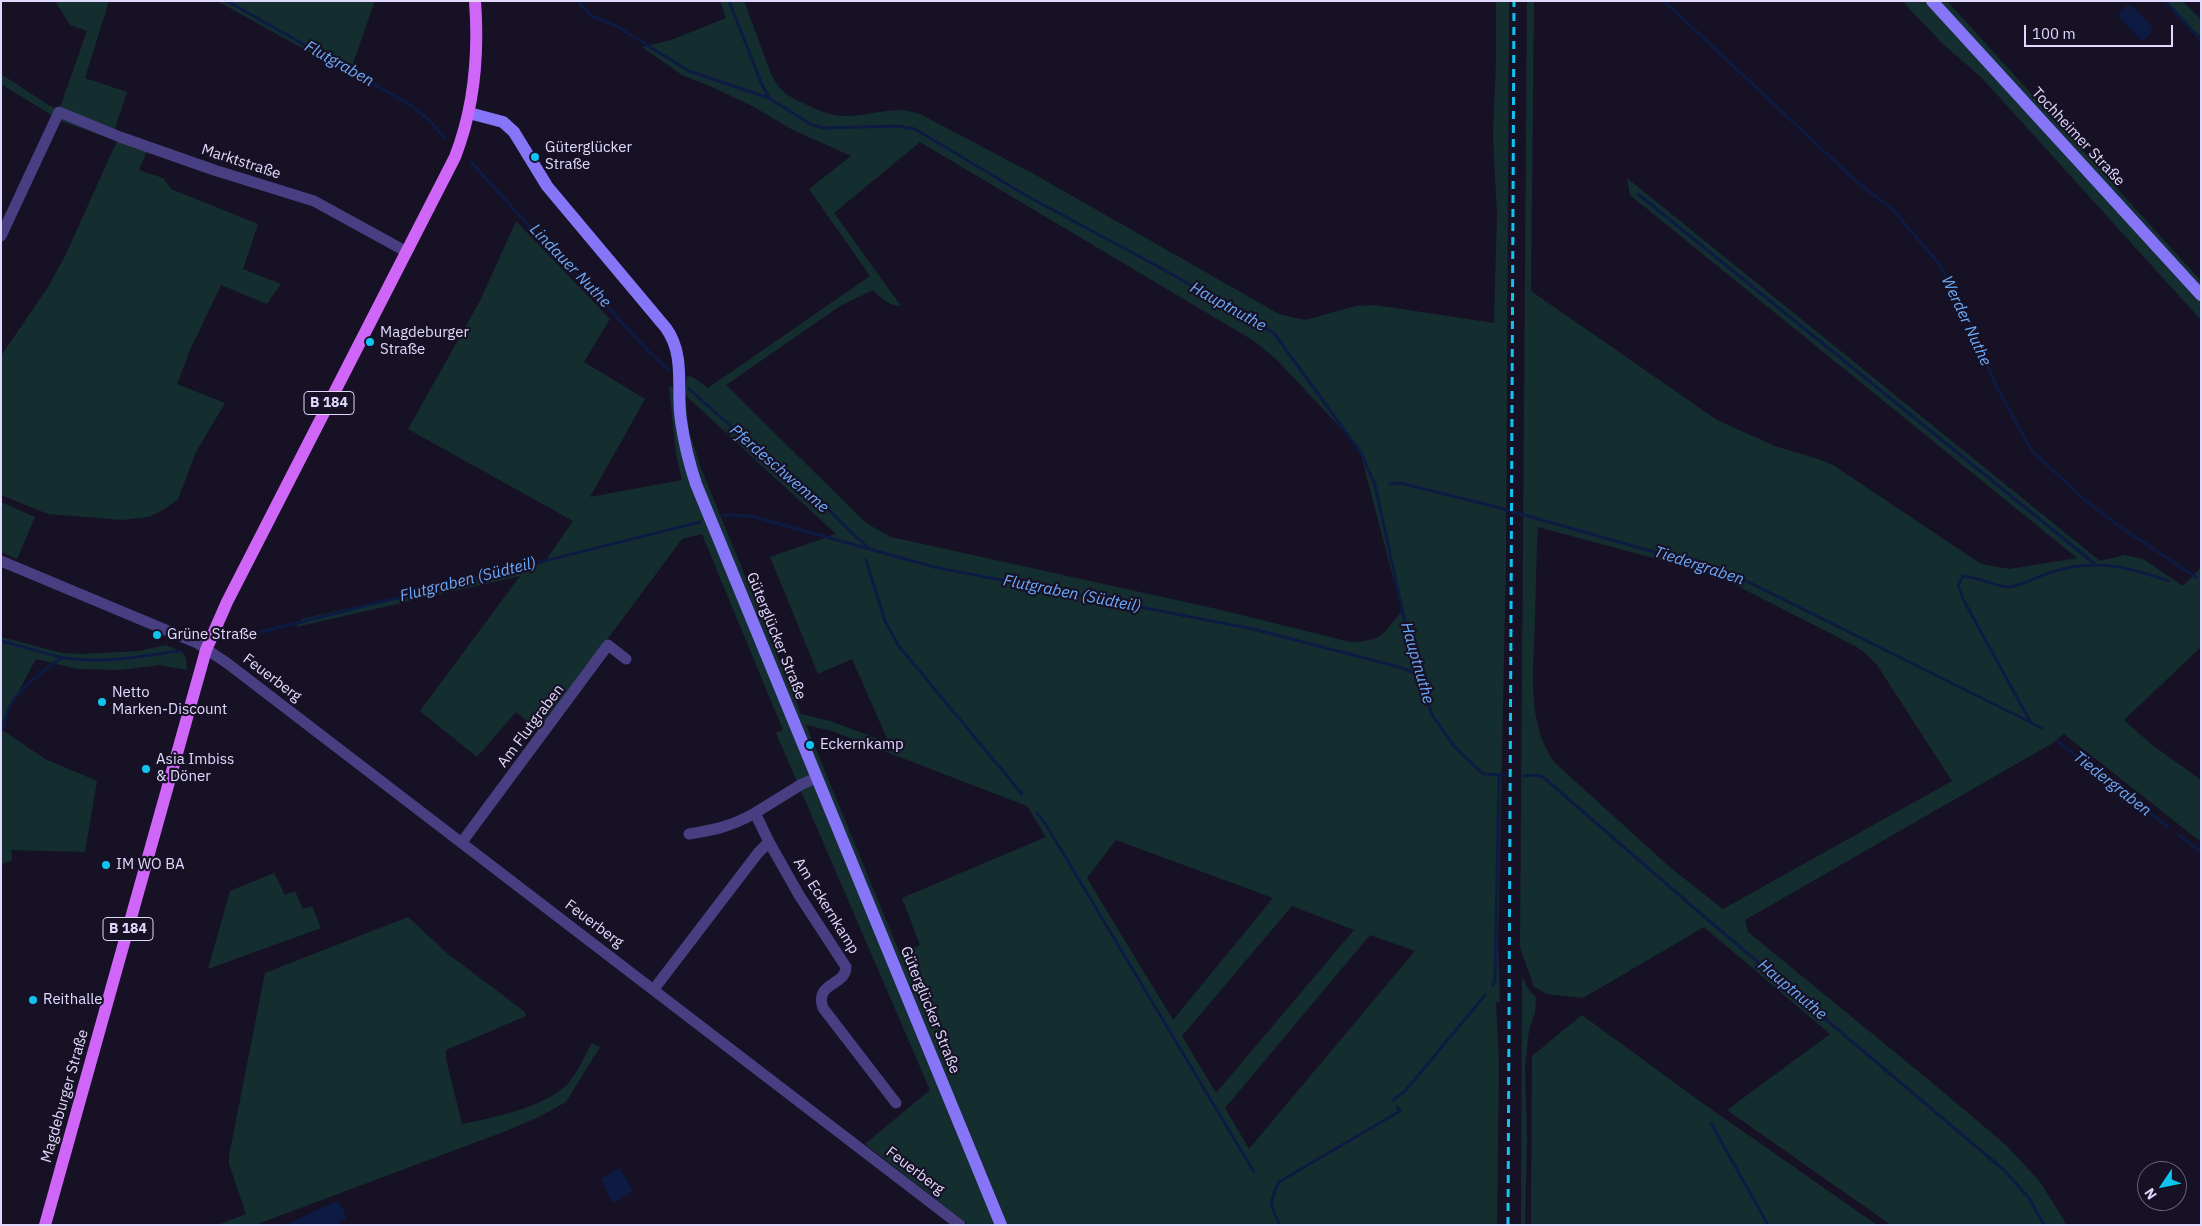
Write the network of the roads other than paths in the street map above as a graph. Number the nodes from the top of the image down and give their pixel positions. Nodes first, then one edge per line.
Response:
1 (475, 1) edge
2 (1932, 1) edge
3 (469, 113) junction
4 (1, 236) edge
5 (407, 252) junction
6 (2201, 294) edge
7 (1, 561) edge
8 (206, 650) junction
9 (626, 659) dead end
10 (816, 778) junction
11 (755, 813) junction
12 (689, 834) dead end
13 (462, 842) junction
14 (769, 842) junction
15 (654, 989) junction
16 (896, 1103) dead end
17 (45, 1225) edge
18 (960, 1225) edge
19 (1001, 1225) edge

1 - 3 main road, Magdeburger Straße / B 184
2 - 6 street, Tochheimer Straße
3 - 5 main road, Magdeburger Straße / B 184
3 - 10 street, Güterglücker Straße
4 - 5 street, Marktstraße
5 - 8 main road, Magdeburger Straße / B 184
7 - 8 street
8 - 13 street, Feuerberg
8 - 17 main road, Magdeburger Straße / B 184
9 - 13 street, Am Flutgraben
10 - 11 street
10 - 19 street, Güterglücker Straße
11 - 12 street
11 - 14 street, Am Eckernkamp
13 - 15 street, Feuerberg
14 - 15 street
14 - 16 street, Am Eckernkamp
15 - 18 street, Feuerberg

